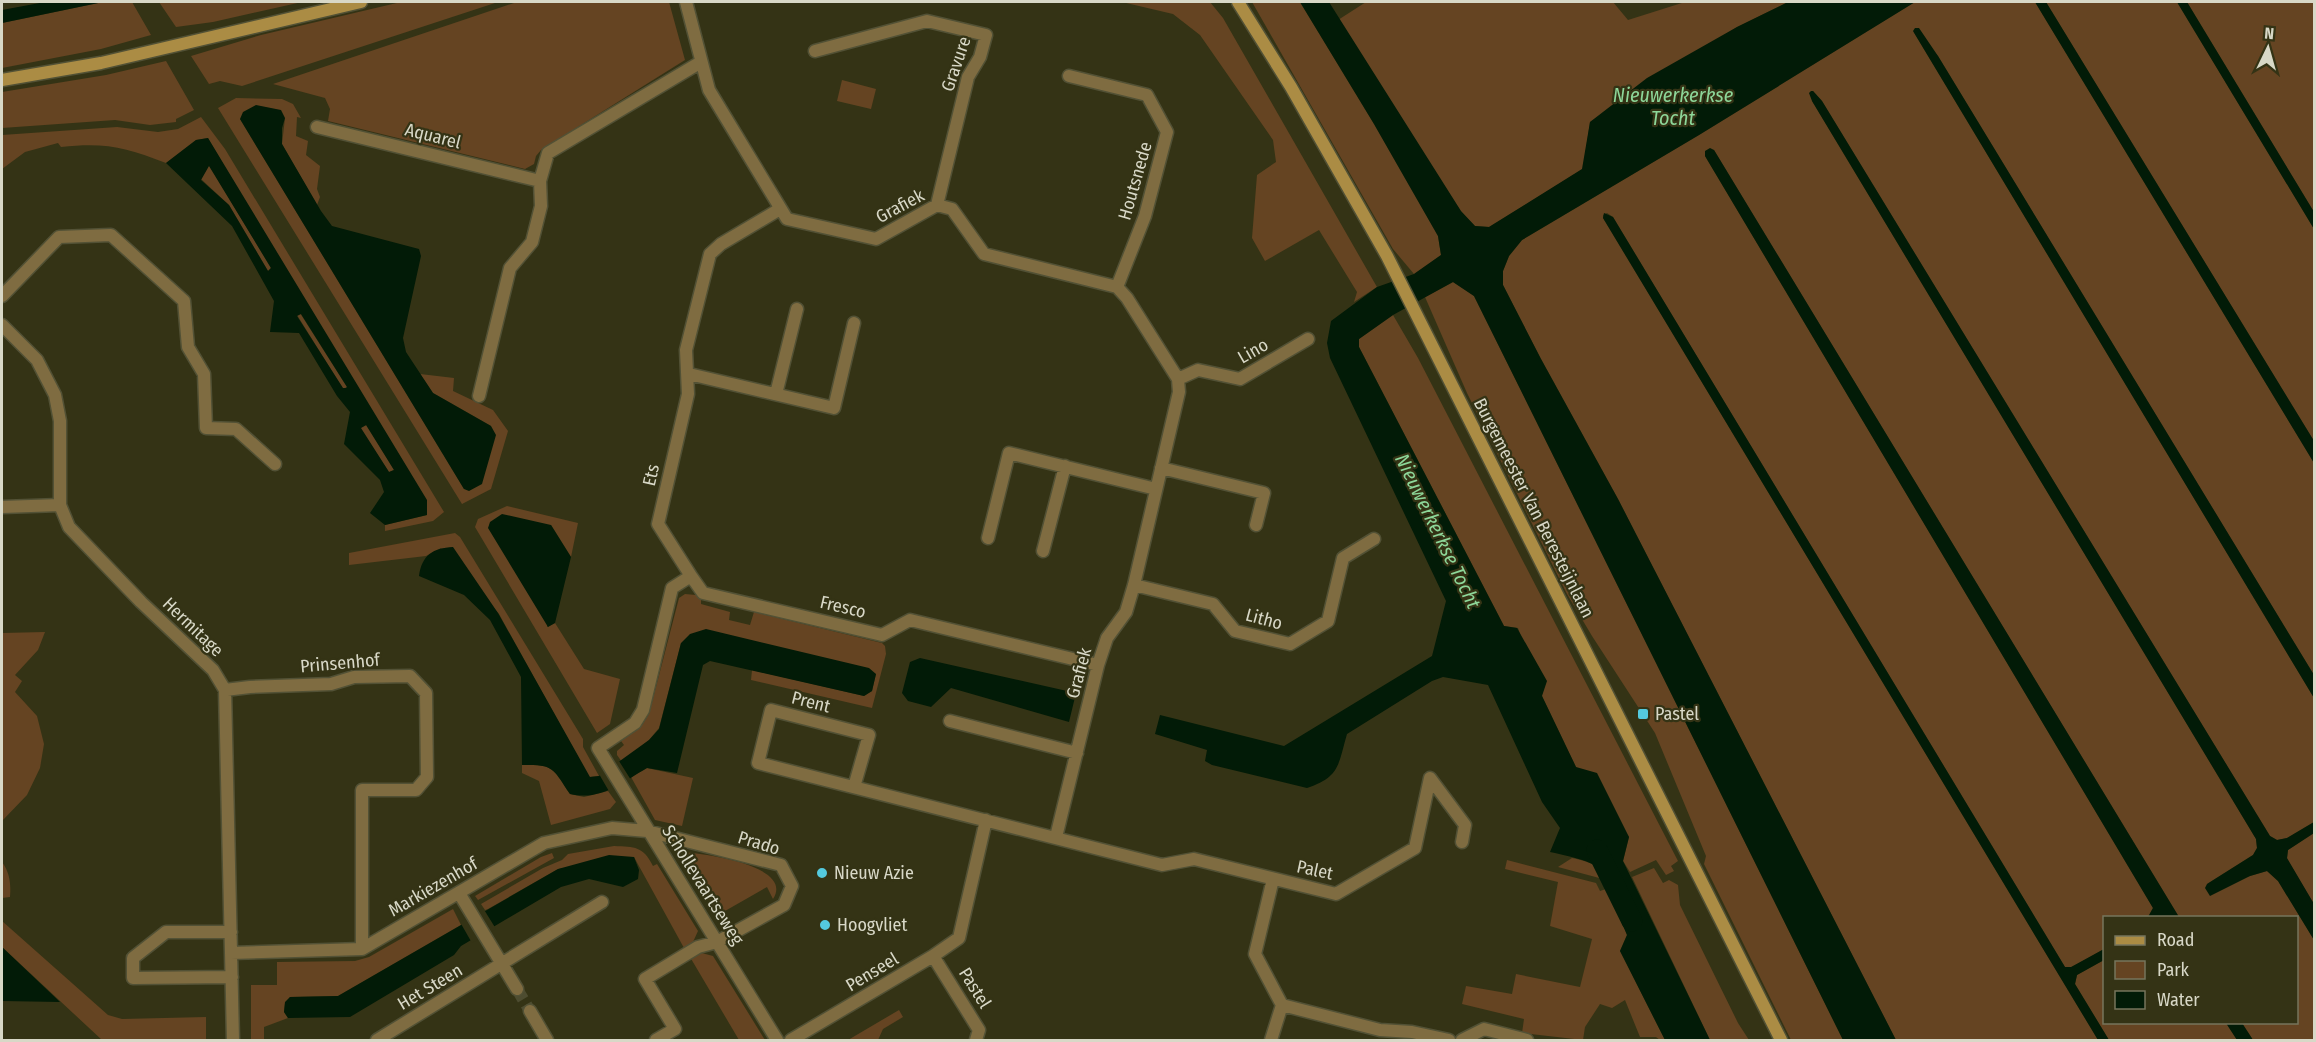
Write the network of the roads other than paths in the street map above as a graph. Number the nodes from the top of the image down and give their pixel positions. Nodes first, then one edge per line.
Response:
1 (362, 2) edge
2 (686, 2) edge
3 (1238, 2) edge
4 (815, 51) dead end
5 (701, 62) junction
6 (1069, 76) dead end
7 (2, 80) edge
8 (317, 127) dead end
9 (540, 181) junction
10 (937, 205) junction
11 (780, 209) junction
12 (1117, 286) junction
13 (2, 296) edge
14 (797, 309) dead end
15 (854, 323) dead end
16 (2, 325) edge
17 (1308, 339) dead end
18 (689, 374) junction
19 (1178, 379) junction
20 (776, 394) junction
21 (479, 396) dead end
22 (275, 464) dead end
23 (1065, 466) junction
24 (1161, 468) junction
25 (1156, 489) junction
26 (60, 505) junction
27 (2, 507) edge
28 (1256, 525) dead end
29 (988, 538) dead end
30 (1374, 539) dead end
31 (1043, 551) dead end
32 (691, 576) junction
33 (1134, 585) junction
34 (1098, 665) junction
35 (225, 690) junction
36 (950, 721) dead end
37 (1077, 753) junction
38 (854, 787) junction
39 (986, 820) junction
40 (647, 831) junction
41 (1056, 837) junction
42 (1462, 842) dead end
43 (1273, 879) junction
44 (459, 893) junction
45 (602, 902) dead end
46 (231, 932) junction
47 (717, 942) junction
48 (362, 949) junction
49 (231, 953) junction
50 (933, 956) junction
51 (502, 964) junction
52 (232, 977) junction
53 (517, 989) tunnel mouth
54 (1282, 1005) junction
55 (530, 1011) tunnel mouth
56 (233, 1041) edge
57 (377, 1041) edge
58 (547, 1041) edge
59 (656, 1041) edge
60 (777, 1041) edge
61 (791, 1041) edge
62 (976, 1041) edge
63 (1271, 1041) edge
64 (1449, 1041) edge
65 (1462, 1041) edge
66 (1527, 1041) edge
67 (1781, 1041) edge

1 - 7 main road
2 - 5 street, Grafiek
3 - 67 main road, Burgemeester Van Beresteijnlaan
4 - 10 street, Gravure
5 - 9 street
5 - 11 street, Grafiek
6 - 12 street, Houtsnede
8 - 9 street, Aquarel
9 - 21 street
10 - 11 street, Grafiek
10 - 12 street, Grafiek
11 - 18 street, Ets
12 - 19 street
13 - 22 street
14 - 20 street
15 - 20 street
16 - 26 street, Hermitage
17 - 19 street, Lino
18 - 20 street
18 - 32 street, Ets
19 - 24 street, Grafiek
23 - 25 street
23 - 29 street
23 - 31 street
24 - 25 street, Grafiek
24 - 28 street
25 - 33 street, Grafiek
26 - 27 street
26 - 35 street, Hermitage
30 - 33 street, Litho
32 - 34 street, Fresco
32 - 40 street, Schollevaartseweg
33 - 34 street, Grafiek
34 - 37 street, Grafiek
35 - 46 street
35 - 48 street, Prinsenhof
36 - 37 street
37 - 41 street, Grafiek
38 - 38 street, Prent
38 - 39 street, Prent
39 - 41 street, Prent
39 - 50 street, Penseel
40 - 44 street, Markiezenhof
40 - 47 street, Schollevaartseweg
40 - 47 street, Prado
41 - 43 street, Palet
42 - 43 street, Palet
43 - 54 street
44 - 48 street, Markiezenhof
44 - 51 street
45 - 51 street, Het Steen
46 - 49 street
46 - 52 street
47 - 59 street
47 - 60 street, Schollevaartseweg
48 - 49 street, Markiezenhof
49 - 52 street
50 - 61 street, Penseel
50 - 62 street, Pastel
51 - 53 street
51 - 57 street, Het Steen
52 - 56 street
54 - 63 street
54 - 64 street
55 - 58 street
65 - 66 street

